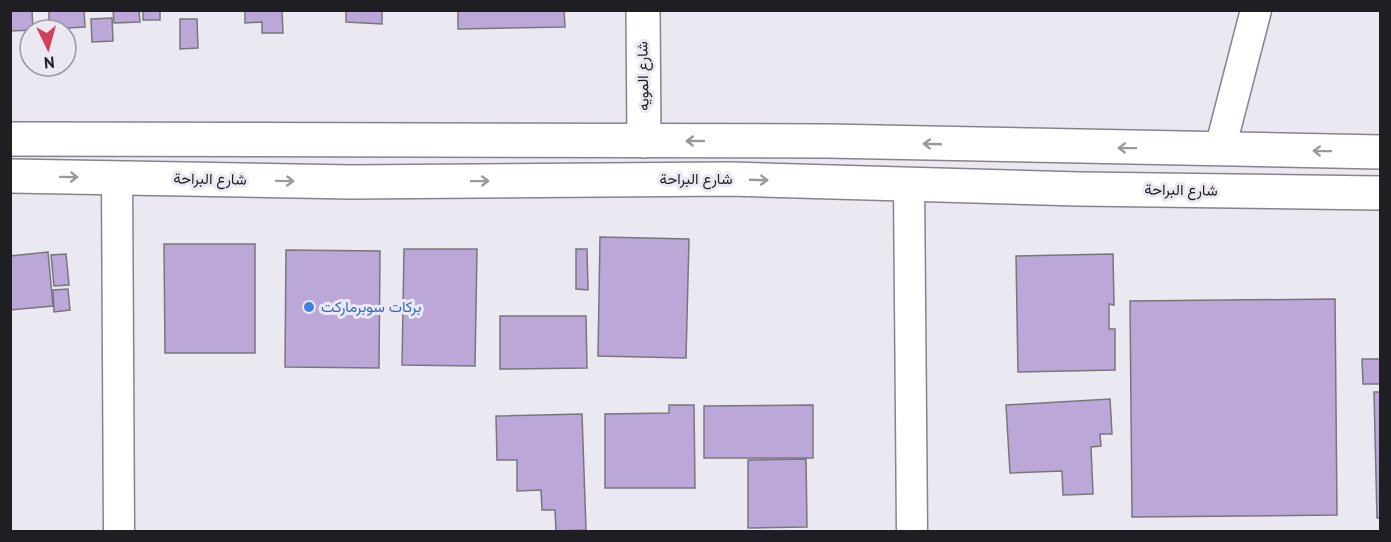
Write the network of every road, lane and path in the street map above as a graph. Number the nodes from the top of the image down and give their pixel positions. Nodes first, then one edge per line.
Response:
1 (643, 10) edge
2 (1256, 10) edge
3 (10, 139) edge
4 (644, 141) junction
5 (1220, 149) junction
6 (1380, 152) edge
7 (10, 176) edge
8 (117, 177) junction
9 (909, 184) junction
10 (1380, 193) edge
11 (119, 531) edge
12 (912, 531) edge

1 - 4 street, شارع المويه
2 - 5 street
3 - 4 street
5 -> 4 street
6 -> 5 street
7 -> 8 street, شارع البراحة
8 -> 9 street, شارع البراحة
8 - 11 street
9 - 10 street, شارع البراحة
9 - 12 street

